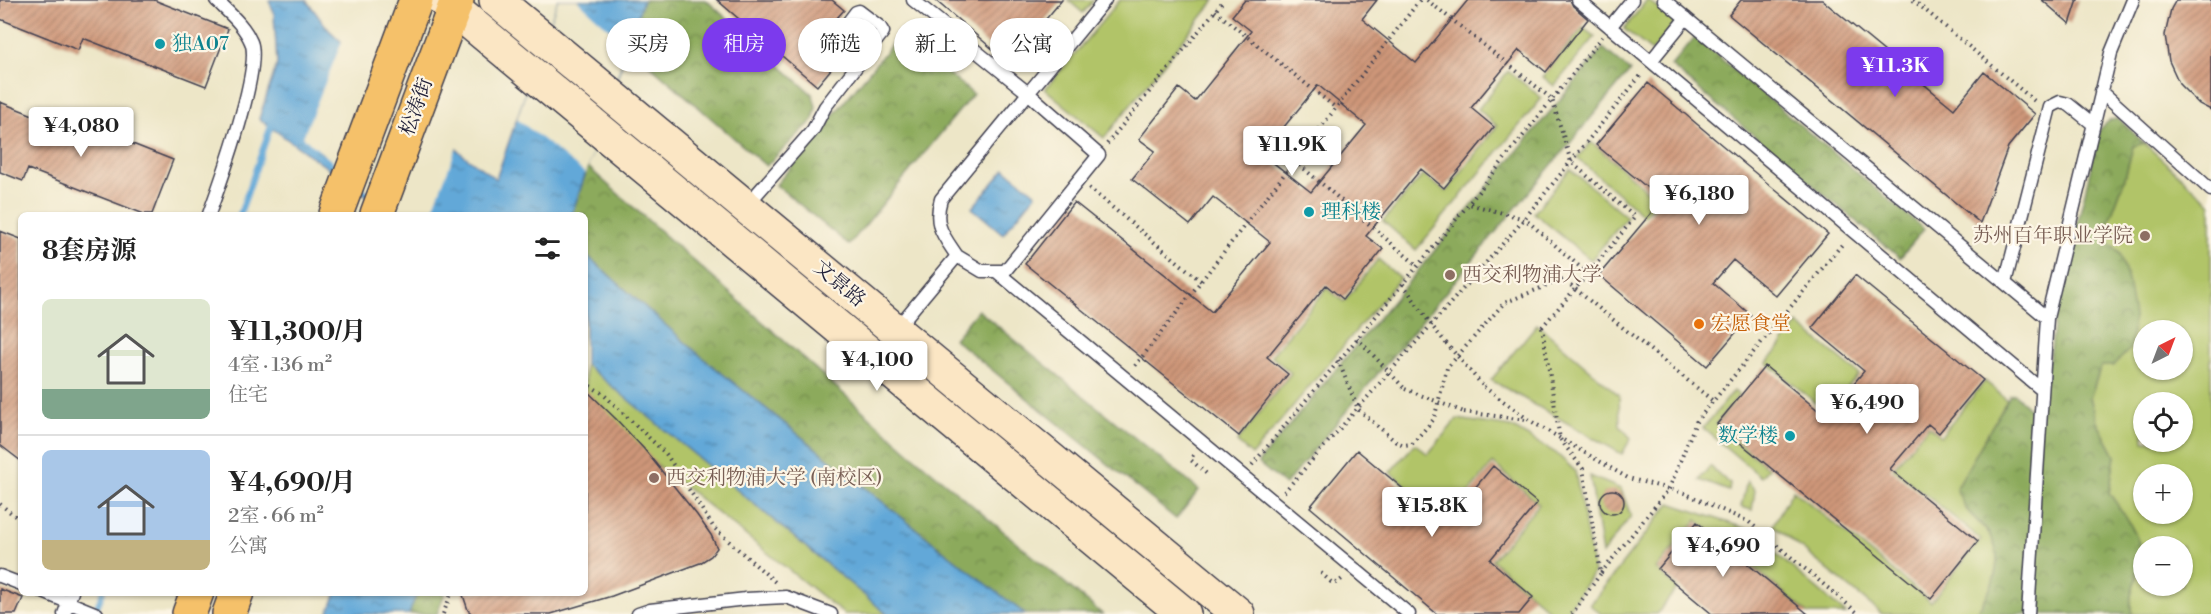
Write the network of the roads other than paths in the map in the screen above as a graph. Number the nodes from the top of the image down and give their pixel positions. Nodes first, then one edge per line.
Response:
1 (216, 0) edge
2 (416, 0) edge
3 (496, 0) edge
4 (914, 0) edge
5 (1105, 0) edge
6 (1578, 0) edge
7 (1632, 0) edge
8 (1664, 0) edge
9 (2133, 0) edge
10 (451, 3) edge
11 (1686, 18) junction
12 (1610, 27) junction
13 (1651, 61) junction
14 (852, 72) edge
15 (2101, 91) junction
16 (1028, 93) junction
17 (2093, 124) junction
18 (2211, 190) edge
19 (746, 207) junction
20 (210, 212) edge
21 (337, 212) edge
22 (378, 212) edge
23 (957, 256) junction
24 (996, 271) junction
25 (2005, 283) junction
26 (2047, 318) junction
27 (895, 330) junction
28 (2042, 390) junction
29 (0, 576) edge
30 (18, 583) edge
31 (52, 596) edge
32 (196, 596) edge
33 (236, 596) edge
34 (68, 603) edge
35 (97, 614) edge
36 (189, 614) edge
37 (229, 614) edge
38 (638, 614) edge
39 (831, 614) edge
40 (1184, 614) edge
41 (1238, 614) edge
42 (1409, 614) edge
43 (2028, 614) edge

1 - 20 lane
2 - 21 main road, 松涛街
3 - 19 main road, 文景路
4 - 16 lane
5 - 16 lane
6 - 12 lane
7 - 12 lane
8 - 11 lane
9 - 15 lane
10 - 22 main road, 松涛街
10 - 40 main road, 文景路
11 - 13 lane
11 - 25 lane
12 - 13 lane
13 - 28 lane
14 - 19 lane
15 - 17 lane
15 - 18 lane
16 - 23 lane
16 - 24 lane
17 - 25 lane
17 - 26 lane
19 - 27 main road, 文景路
23 - 24 lane
23 - 27 lane
24 - 42 lane
25 - 26 lane
26 - 28 lane
27 - 41 main road, 文景路
28 - 43 lane
29 - 30 lane
31 - 34 lane
32 - 36 main road
33 - 37 main road
34 - 35 lane
38 - 39 lane

